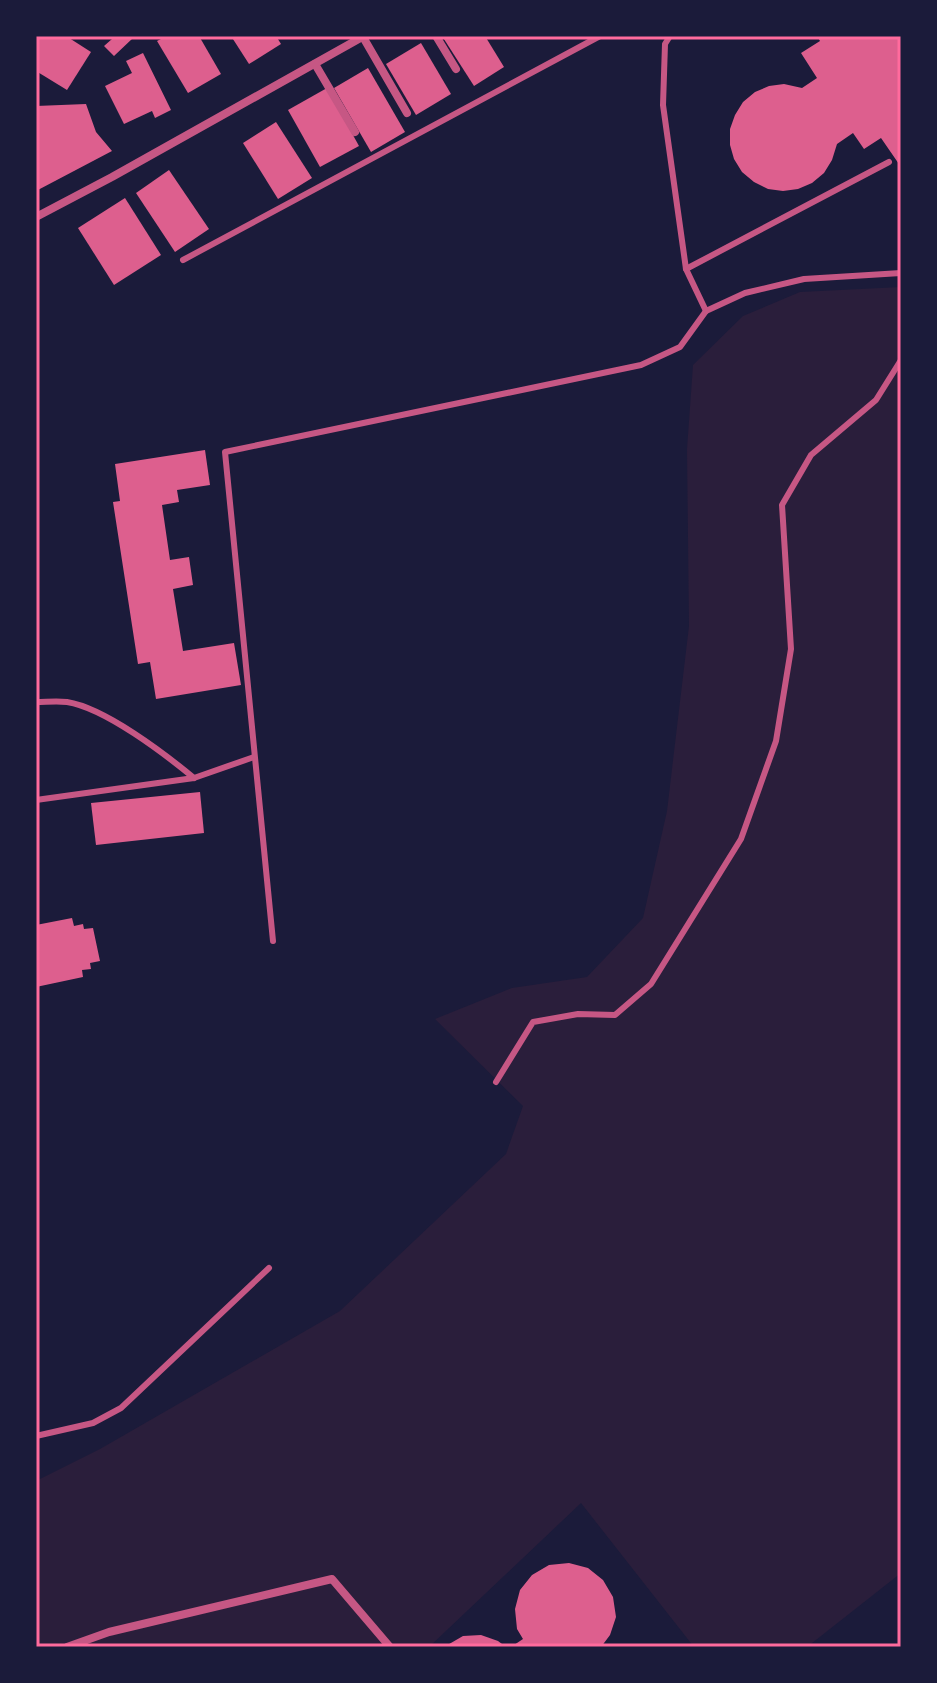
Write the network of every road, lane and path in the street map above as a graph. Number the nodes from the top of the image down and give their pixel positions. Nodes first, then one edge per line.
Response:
1 (364, 36) edge
2 (436, 36) edge
3 (600, 36) edge
4 (670, 36) edge
5 (315, 64) junction
6 (456, 69) dead end
7 (407, 113) dead end
8 (355, 132) dead end
9 (889, 162) dead end
10 (36, 217) edge
11 (183, 260) dead end
12 (686, 269) junction
13 (901, 273) edge
14 (706, 311) junction
15 (901, 360) edge
16 (36, 702) edge
17 (254, 757) junction
18 (194, 778) junction
19 (36, 800) edge
20 (273, 941) dead end
21 (496, 1082) dead end
22 (269, 1268) dead end
23 (36, 1436) edge
24 (67, 1647) edge
25 (390, 1647) edge

1 - 5 street
1 - 7 street
2 - 6 street
3 - 11 lane
4 - 12 lane
5 - 8 street
5 - 10 street
9 - 12 lane
12 - 14 lane
13 - 14 lane
14 - 17 lane
15 - 21 lane
16 - 18 lane
17 - 18 lane
17 - 20 lane
18 - 19 lane
22 - 23 lane
24 - 25 street

